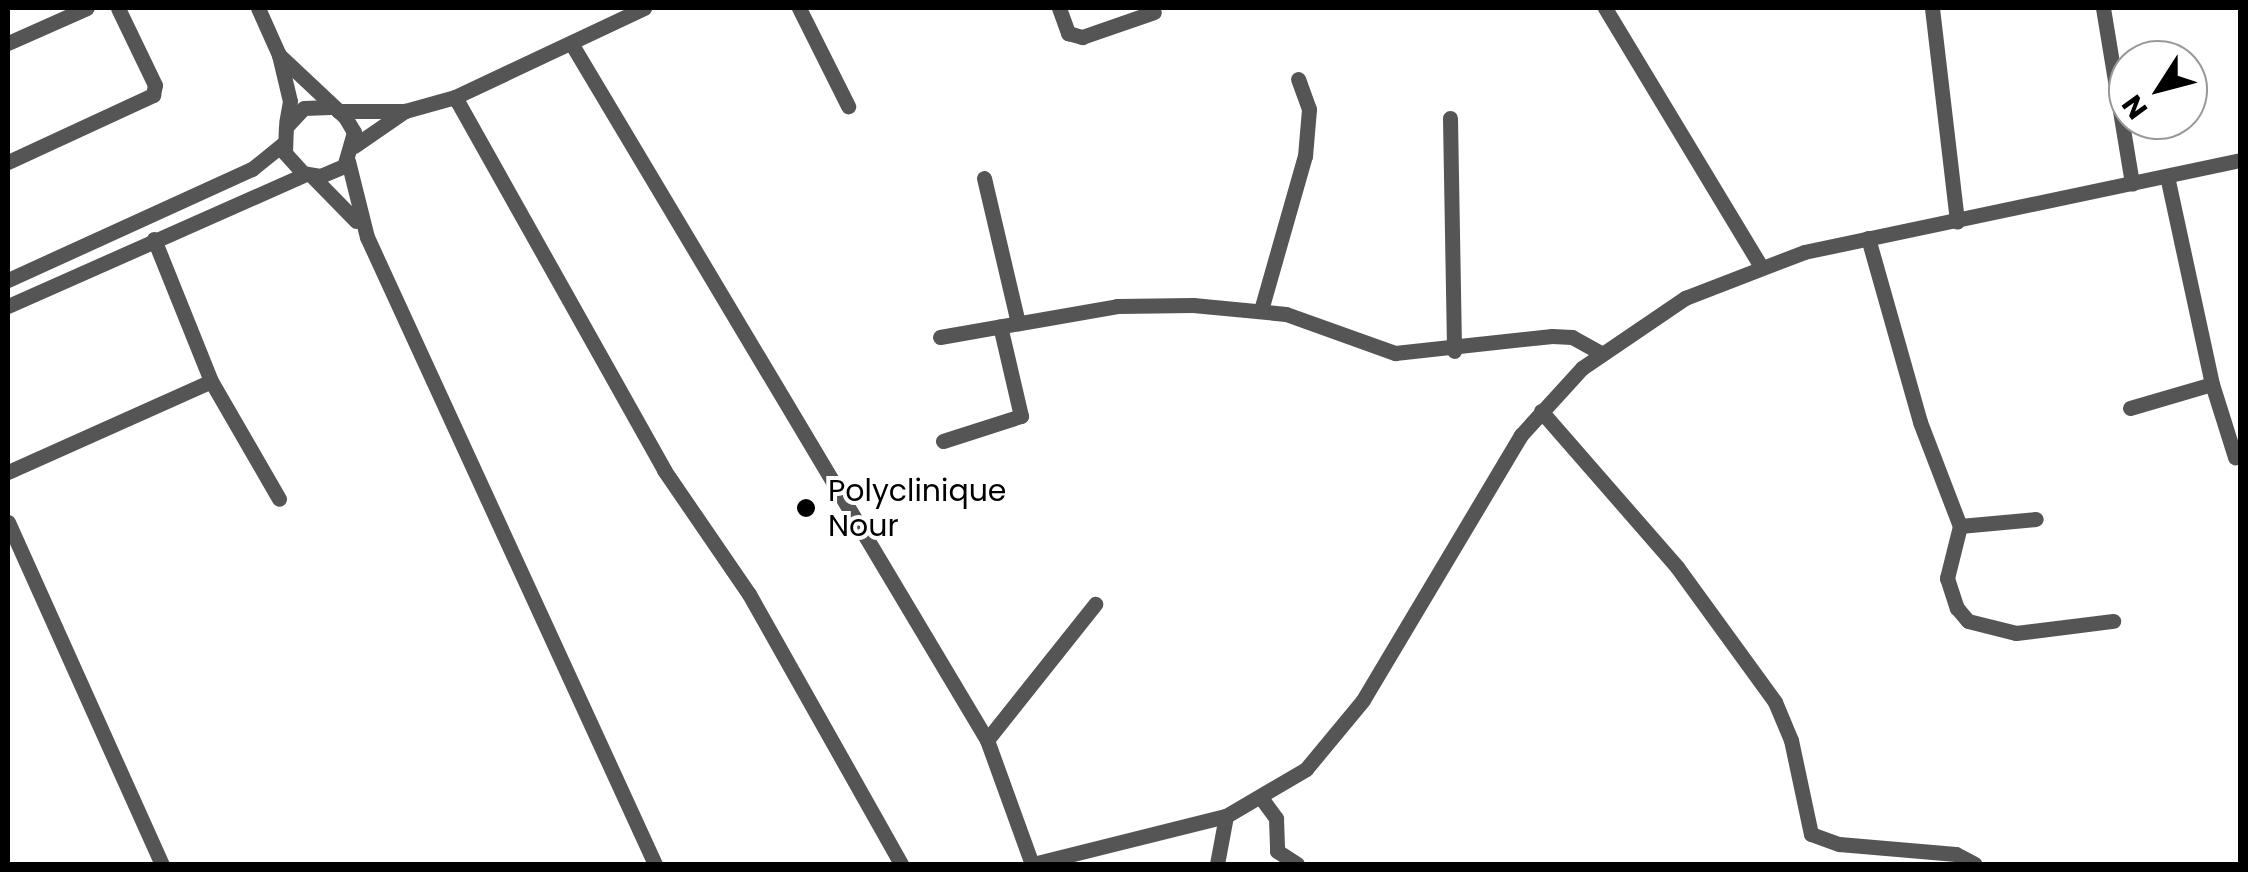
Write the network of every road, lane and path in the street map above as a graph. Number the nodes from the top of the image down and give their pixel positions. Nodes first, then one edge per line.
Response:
1 (87, 8) edge
2 (118, 8) edge
3 (258, 8) edge
4 (644, 8) edge
5 (799, 8) edge
6 (1059, 8) edge
7 (1606, 8) edge
8 (1932, 8) edge
9 (2103, 8) edge
10 (1154, 12) dead end
11 (8, 43) edge
12 (571, 43) junction
13 (279, 55) junction
14 (1298, 79) dead end
15 (454, 98) junction
16 (848, 106) dead end
17 (334, 109) junction
18 (405, 111) junction
19 (1450, 118) dead end
20 (286, 127) junction
21 (283, 144) junction
22 (351, 154) junction
23 (2240, 160) edge
24 (8, 162) edge
25 (309, 175) junction
26 (2167, 176) junction
27 (984, 178) dead end
28 (2132, 184) junction
29 (1956, 222) junction
30 (367, 237) junction
31 (1868, 238) junction
32 (154, 240) junction
33 (1760, 264) junction
34 (8, 280) edge
35 (8, 306) edge
36 (1261, 310) junction
37 (1018, 323) junction
38 (1000, 326) junction
39 (940, 337) dead end
40 (1454, 351) junction
41 (1601, 354) junction
42 (211, 380) junction
43 (2212, 384) junction
44 (2130, 408) dead end
45 (1541, 410) junction
46 (943, 441) dead end
47 (2235, 457) dead end
48 (8, 472) edge
49 (279, 499) dead end
50 (2036, 519) dead end
51 (8, 522) edge
52 (1960, 526) junction
53 (12, 544) edge
54 (1095, 604) dead end
55 (2113, 621) dead end
56 (987, 740) junction
57 (1262, 799) junction
58 (1226, 816) junction
59 (162, 864) edge
60 (655, 864) edge
61 (902, 864) edge
62 (1032, 864) edge
63 (1217, 864) edge
64 (1297, 864) edge
65 (1975, 864) edge

1 - 11 street
2 - 24 street
3 - 13 street
4 - 12 street
5 - 16 street
6 - 10 street
7 - 33 street
8 - 29 street
9 - 28 street
12 - 15 street
12 - 56 street
13 - 17 street
13 - 20 street
14 - 36 street
15 - 18 street
15 - 61 street
17 - 18 street
17 - 20 street
17 - 22 street
18 - 22 street
19 - 40 street
20 - 21 street
21 - 25 street
21 - 34 street
22 - 25 street
22 - 30 street
23 - 26 street
25 - 30 street
25 - 32 street
26 - 28 street
26 - 43 street
27 - 37 street
28 - 29 street
29 - 31 street
30 - 60 street
31 - 33 street
31 - 52 street
32 - 35 street
32 - 42 street
33 - 41 street
36 - 37 street
36 - 40 street
37 - 38 street
38 - 39 street
38 - 46 street
40 - 41 street
41 - 45 street
42 - 48 street
42 - 49 street
43 - 44 street
43 - 47 street
45 - 57 street
45 - 65 street
50 - 52 street
51 - 53 street
52 - 55 street
53 - 59 street
54 - 56 street
56 - 62 street
57 - 58 street
57 - 64 street
58 - 62 street
58 - 63 street

